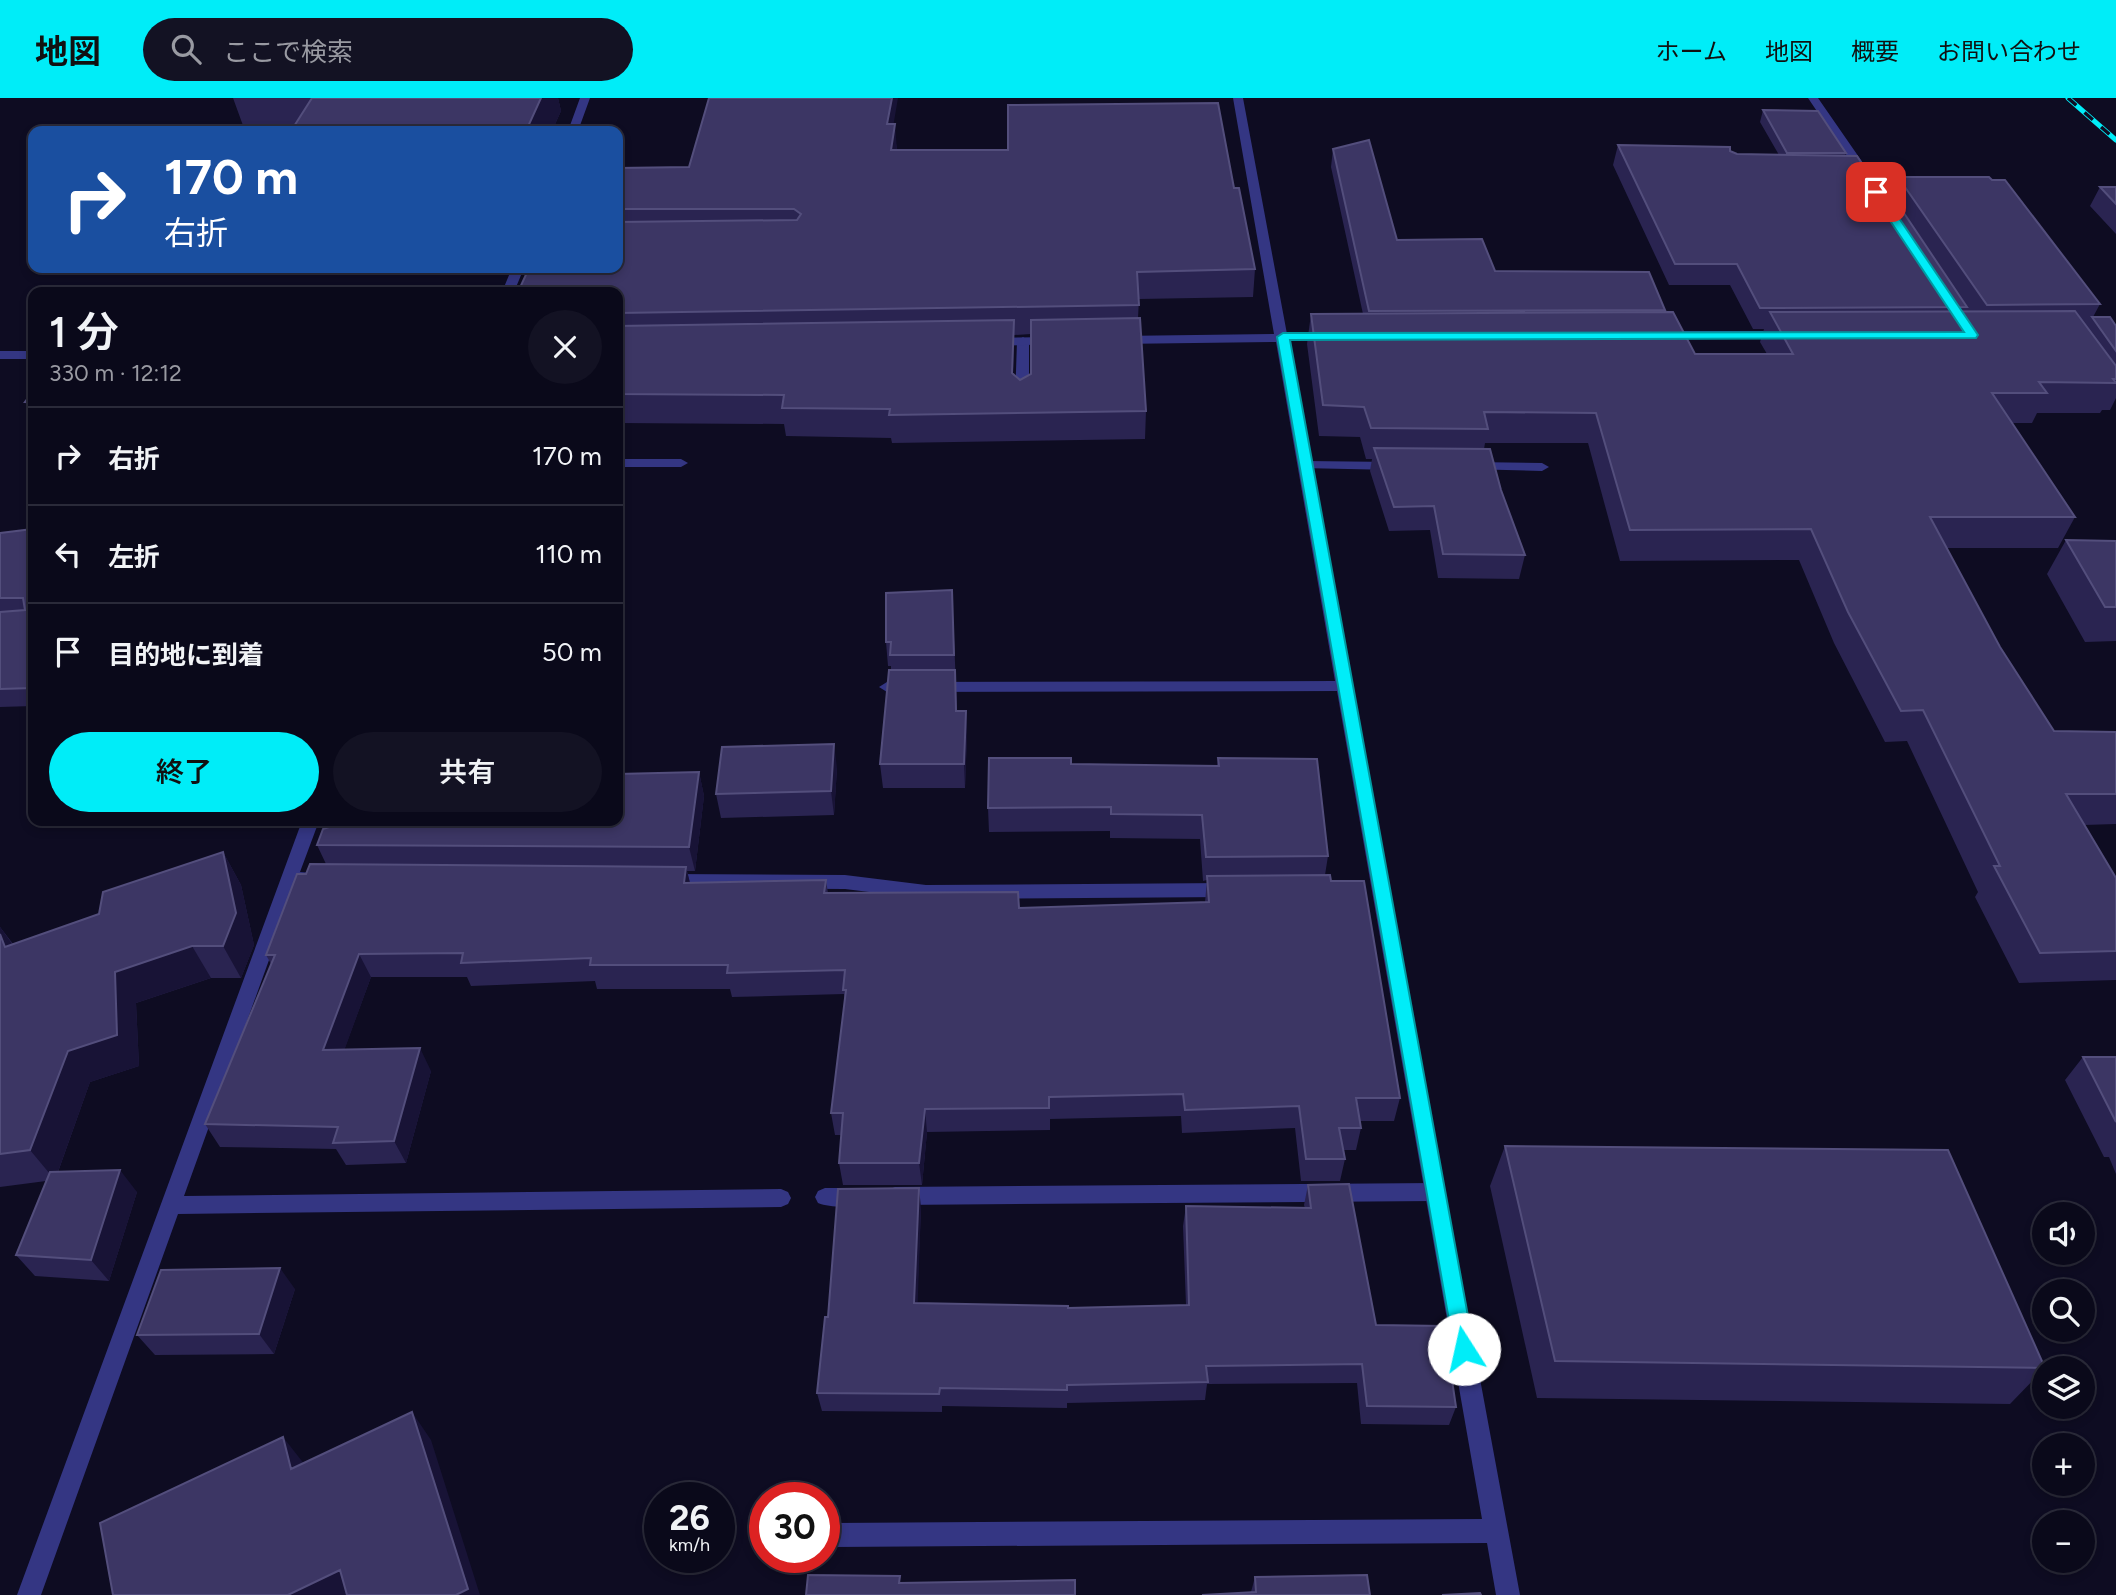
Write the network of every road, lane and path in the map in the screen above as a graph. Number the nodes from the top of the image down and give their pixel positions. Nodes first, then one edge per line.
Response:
1 (585, 98) edge
2 (1238, 98) edge
3 (1813, 98) edge
4 (575, 126) edge
5 (1860, 175) edge
6 (1644, 335) edge
7 (1797, 335) edge
8 (1283, 337) junction
9 (1353, 337) edge
10 (1105, 340) edge
11 (1023, 341) junction
12 (1064, 341) edge
13 (981, 342) edge
14 (0, 355) edge
15 (28, 355) edge
16 (1022, 402) edge
17 (623, 463) edge
18 (681, 463) dead end
19 (1306, 465) junction
20 (1404, 466) edge
21 (1459, 466) edge
22 (1542, 467) dead end
23 (1346, 686) junction
24 (887, 687) edge
25 (308, 826) edge
26 (289, 878) junction
27 (344, 879) edge
28 (650, 881) edge
29 (1244, 890) edge
30 (1436, 1192) junction
31 (825, 1197) dead end
32 (781, 1198) dead end
33 (170, 1205) junction
34 (1497, 1531) junction
35 (840, 1535) edge
36 (29, 1595) edge
37 (1508, 1595) edge

1 - 4 street
2 - 8 street
3 - 5 street
6 - 7 street
8 - 9 street
8 - 10 street
8 - 19 street
11 - 12 street
11 - 13 street
11 - 16 street
14 - 15 street
17 - 18 street
19 - 20 street
19 - 23 street
21 - 22 street
23 - 24 street
23 - 30 street
25 - 26 street
26 - 27 street
26 - 33 street
28 - 29 street
30 - 31 street
30 - 34 street
32 - 33 street
33 - 36 street
34 - 35 street
34 - 37 street

